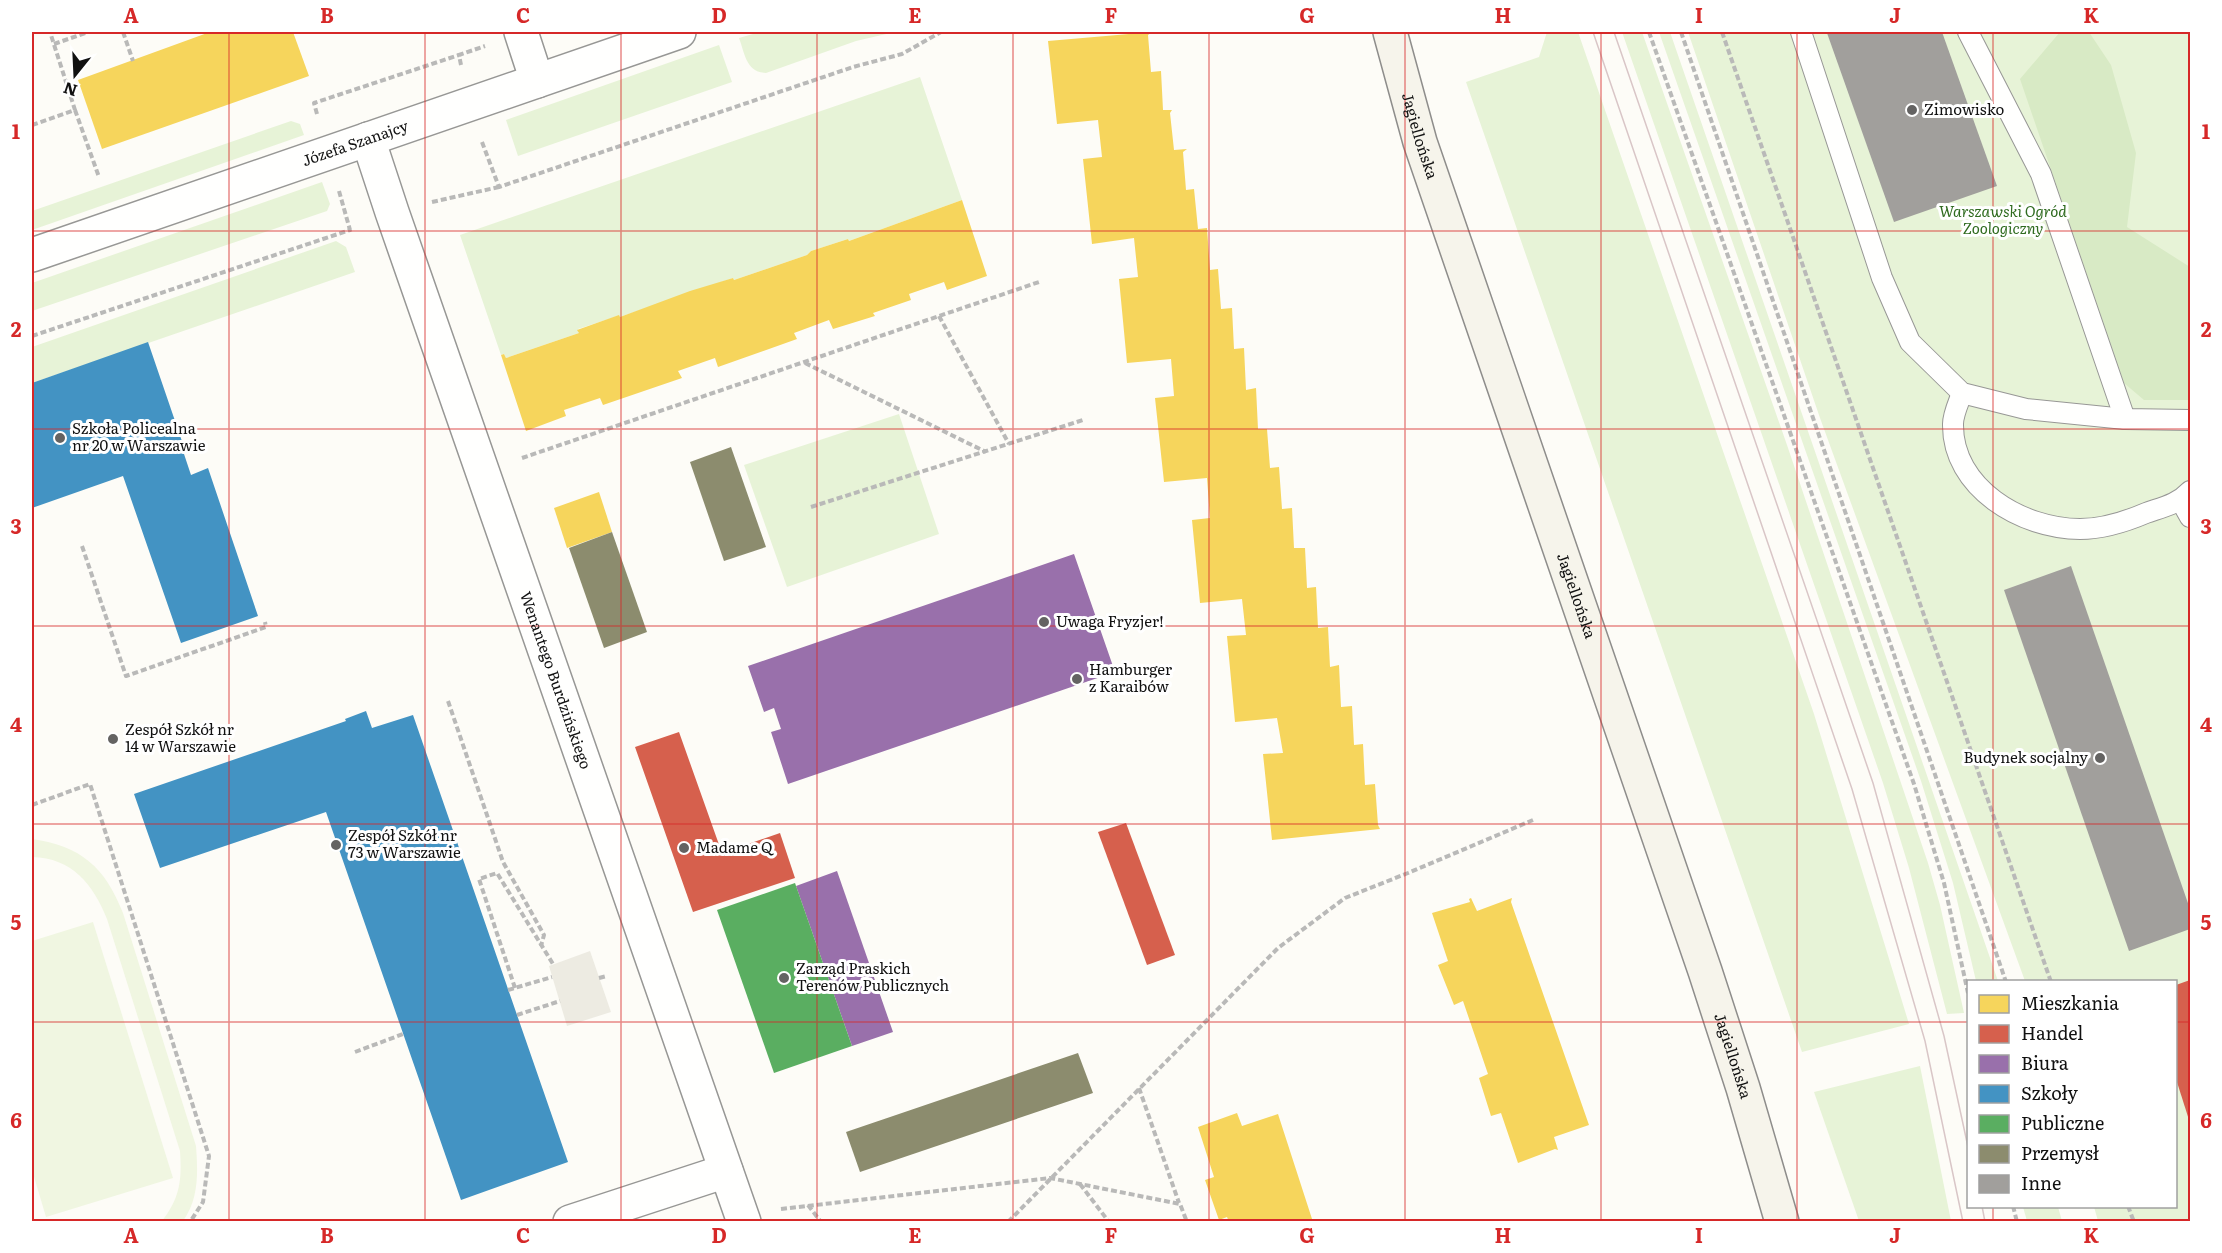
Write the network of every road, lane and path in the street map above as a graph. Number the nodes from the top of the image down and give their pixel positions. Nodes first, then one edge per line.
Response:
1 (50, 32) edge
2 (88, 32) edge
3 (123, 32) edge
4 (521, 32) edge
5 (679, 32) edge
6 (941, 32) edge
7 (1390, 32) edge
8 (1649, 32) edge
9 (1681, 32) edge
10 (1722, 32) edge
11 (1801, 32) edge
12 (1968, 32) edge
13 (54, 44) junction
14 (133, 61) dead end
15 (537, 81) junction
16 (469, 104) junction
17 (75, 110) junction
18 (32, 125) edge
19 (368, 139) junction
20 (99, 177) dead end
21 (350, 230) dead end
22 (32, 255) edge
23 (1039, 282) dead end
24 (939, 316) junction
25 (32, 336) edge
26 (804, 362) junction
27 (1962, 393) junction
28 (2124, 419) junction
29 (1083, 420) dead end
30 (2190, 420) edge
31 (1009, 444) junction
32 (986, 452) junction
33 (522, 458) dead end
34 (2187, 503) edge
35 (811, 507) dead end
36 (82, 546) dead end
37 (264, 622) dead end
38 (448, 701) dead end
39 (32, 805) edge
40 (1533, 820) dead end
41 (541, 946) junction
42 (553, 964) dead end
43 (608, 976) dead end
44 (552, 977) dead end
45 (600, 978) dead end
46 (2006, 980) edge
47 (2051, 980) edge
48 (516, 988) junction
49 (1967, 988) edge
50 (508, 990) dead end
51 (560, 1001) dead end
52 (517, 1015) dead end
53 (403, 1034) dead end
54 (355, 1052) dead end
55 (1139, 1088) junction
56 (1763, 1160) junction
57 (726, 1172) junction
58 (1050, 1178) junction
59 (1080, 1184) junction
60 (1180, 1204) junction
61 (807, 1205) junction
62 (776, 1210) dead end
63 (742, 1218) edge
64 (190, 1221) edge
65 (570, 1221) edge
66 (821, 1221) edge
67 (1008, 1221) edge
68 (1109, 1221) edge
69 (1186, 1221) edge
70 (1763, 1221) edge
71 (1782, 1221) edge

1 - 13 path
2 - 13 path
3 - 14 path
4 - 15 street
4 - 16 path
5 - 15 street, Józefa Szanajcy
6 - 16 path
7 - 56 street, Jagiellońska
8 - 49 path
9 - 46 path
10 - 47 path
11 - 27 lane
12 - 28 lane
13 - 17 path
15 - 16 street, Józefa Szanajcy
16 - 19 street, Józefa Szanajcy
17 - 18 path
17 - 20 path
19 - 22 street, Józefa Szanajcy
19 - 57 street, Wenantego Burdzińskiego
21 - 25 path
23 - 24 path
24 - 26 path
24 - 31 path
26 - 32 path
26 - 33 path
27 - 28 lane
27 - 34 lane
28 - 30 lane
29 - 31 path
31 - 32 path
32 - 35 path
36 - 37 path
38 - 41 path
39 - 64 path
40 - 55 path
41 - 42 path
41 - 48 path
43 - 45 path
44 - 48 path
48 - 50 path
51 - 52 path
53 - 54 path
55 - 58 path
55 - 60 path
56 - 70 street, Jagiellońska
56 - 71 street, Jagiellońska
57 - 63 street, Wenantego Burdzińskiego
57 - 65 street
58 - 59 path
58 - 61 path
58 - 67 path
59 - 60 path
59 - 68 path
60 - 69 path
61 - 62 path
61 - 66 path

